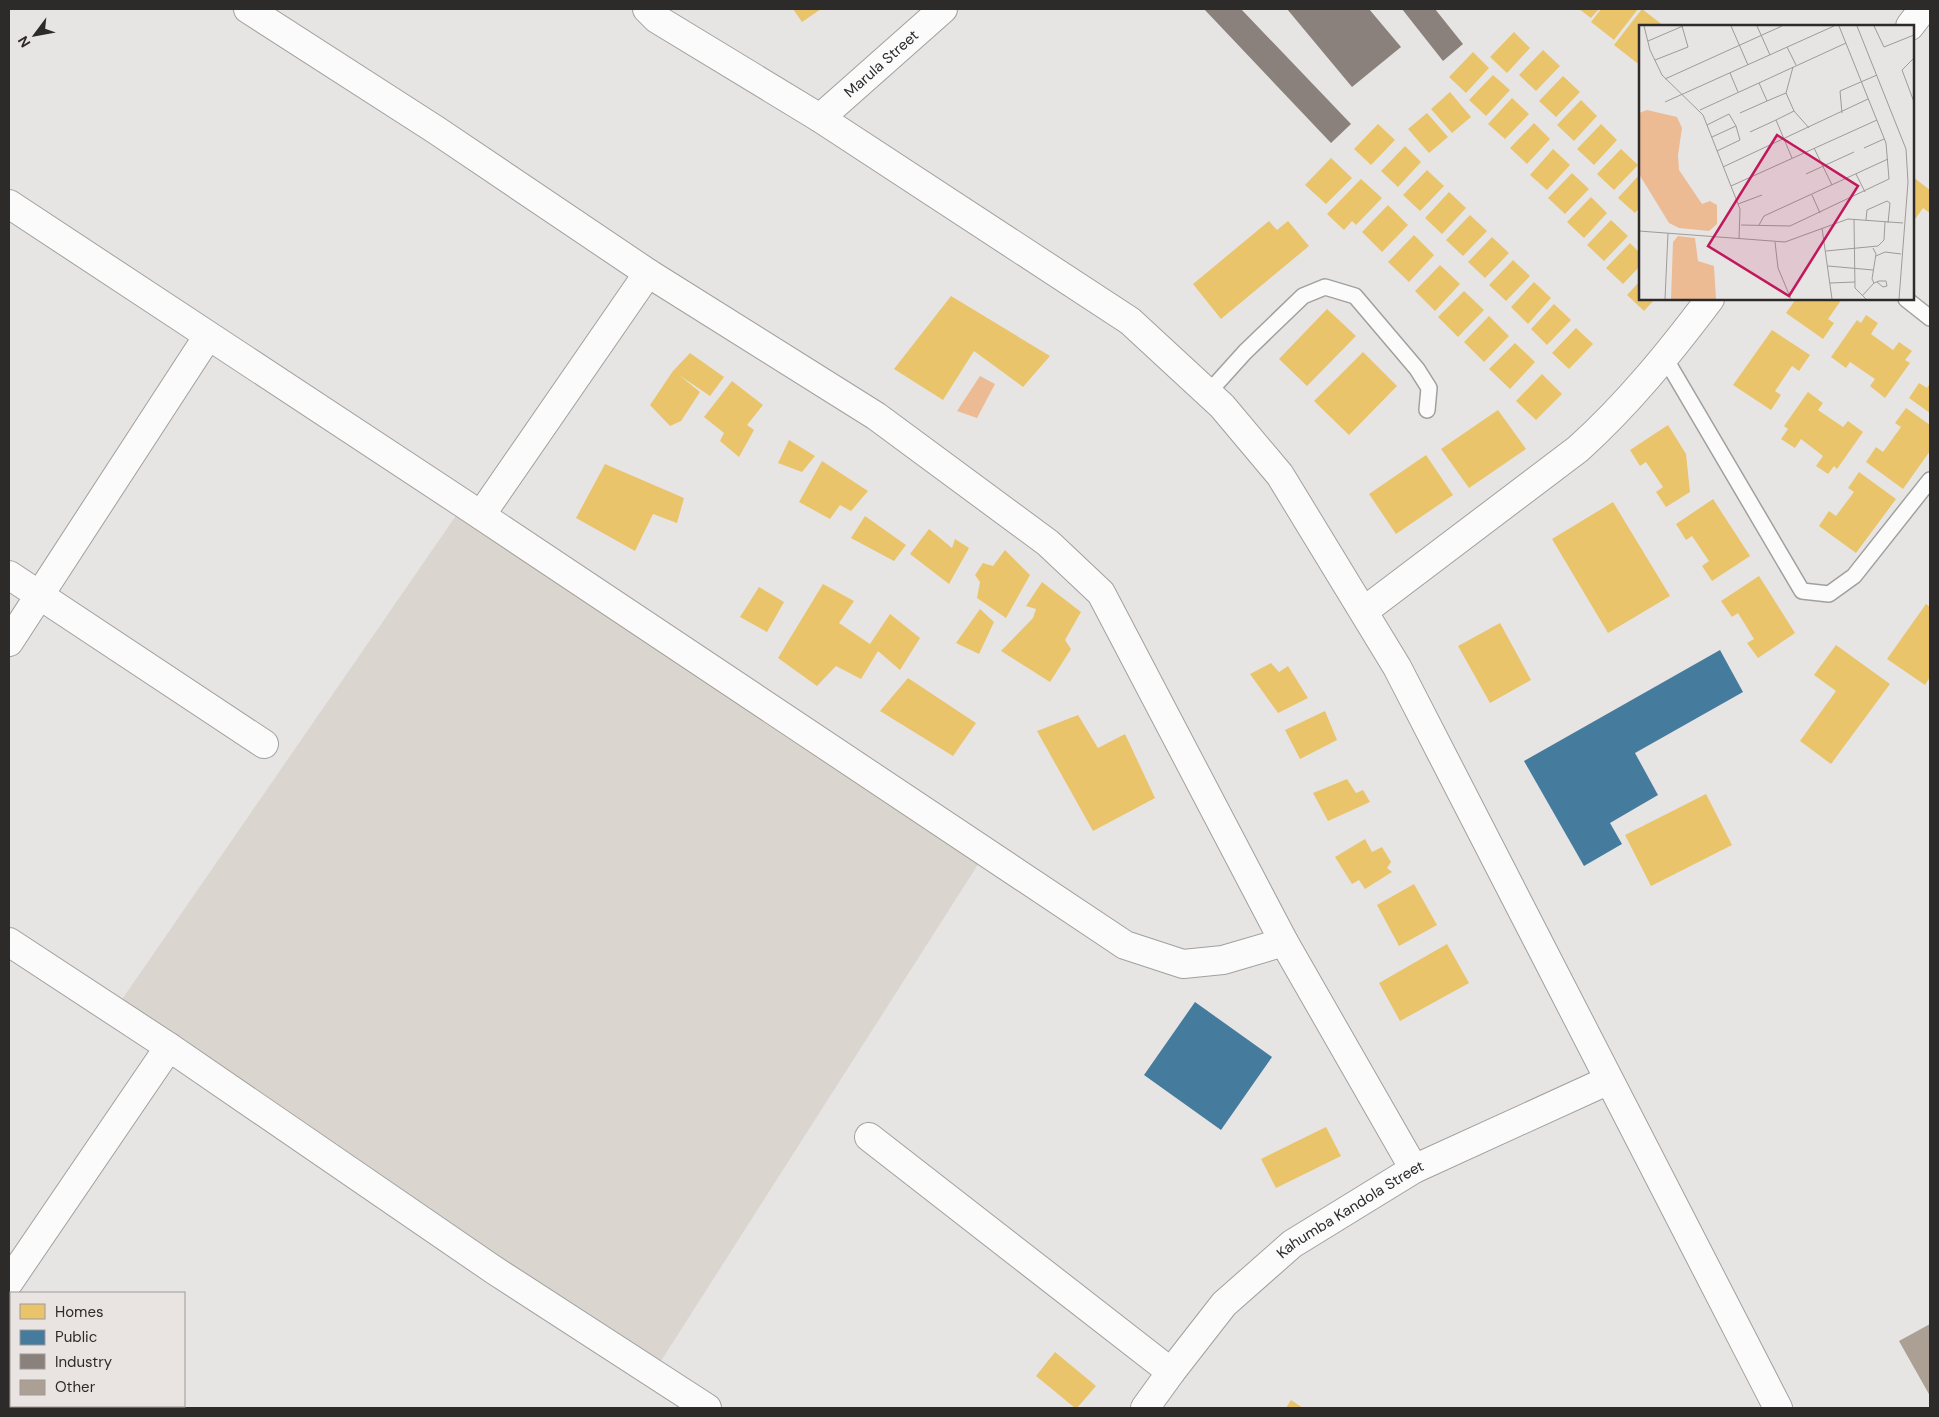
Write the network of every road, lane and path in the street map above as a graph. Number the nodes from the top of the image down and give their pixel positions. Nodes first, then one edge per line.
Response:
1 (248, 9) edge
2 (647, 9) edge
3 (943, 9) edge
4 (1923, 9) edge
5 (1911, 25) edge
6 (820, 118) junction
7 (9, 204) edge
8 (648, 273) junction
9 (1709, 300) edge
10 (1907, 300) edge
11 (1930, 318) edge
12 (208, 336) junction
13 (1665, 358) junction
14 (1208, 393) junction
15 (1427, 410) dead end
16 (1930, 480) edge
17 (480, 515) junction
18 (9, 575) edge
19 (39, 595) junction
20 (1364, 611) junction
21 (9, 642) edge
22 (264, 744) dead end
23 (9, 942) edge
24 (1284, 942) junction
25 (169, 1047) junction
26 (1609, 1080) junction
27 (869, 1138) dead end
28 (1414, 1169) junction
29 (9, 1282) edge
30 (1171, 1372) junction
31 (707, 1408) edge
32 (1145, 1408) edge
33 (1778, 1408) edge

1 - 8 street
2 - 6 street
3 - 6 street, Marula Street
4 - 5 street
6 - 14 street
7 - 12 street
8 - 17 street
8 - 24 street
9 - 13 street
10 - 11 lane
12 - 17 street
12 - 19 street
13 - 16 lane
13 - 20 street
14 - 15 lane
14 - 20 street
17 - 24 street
18 - 19 street
19 - 21 street
19 - 22 street
20 - 26 street
23 - 25 street
24 - 28 street
25 - 29 street
25 - 31 street
26 - 28 street, Kahumba Kandola Street
26 - 33 street
27 - 30 street
28 - 30 street, Kahumba Kandola Street
30 - 32 street, Kahumba Kandola Street

